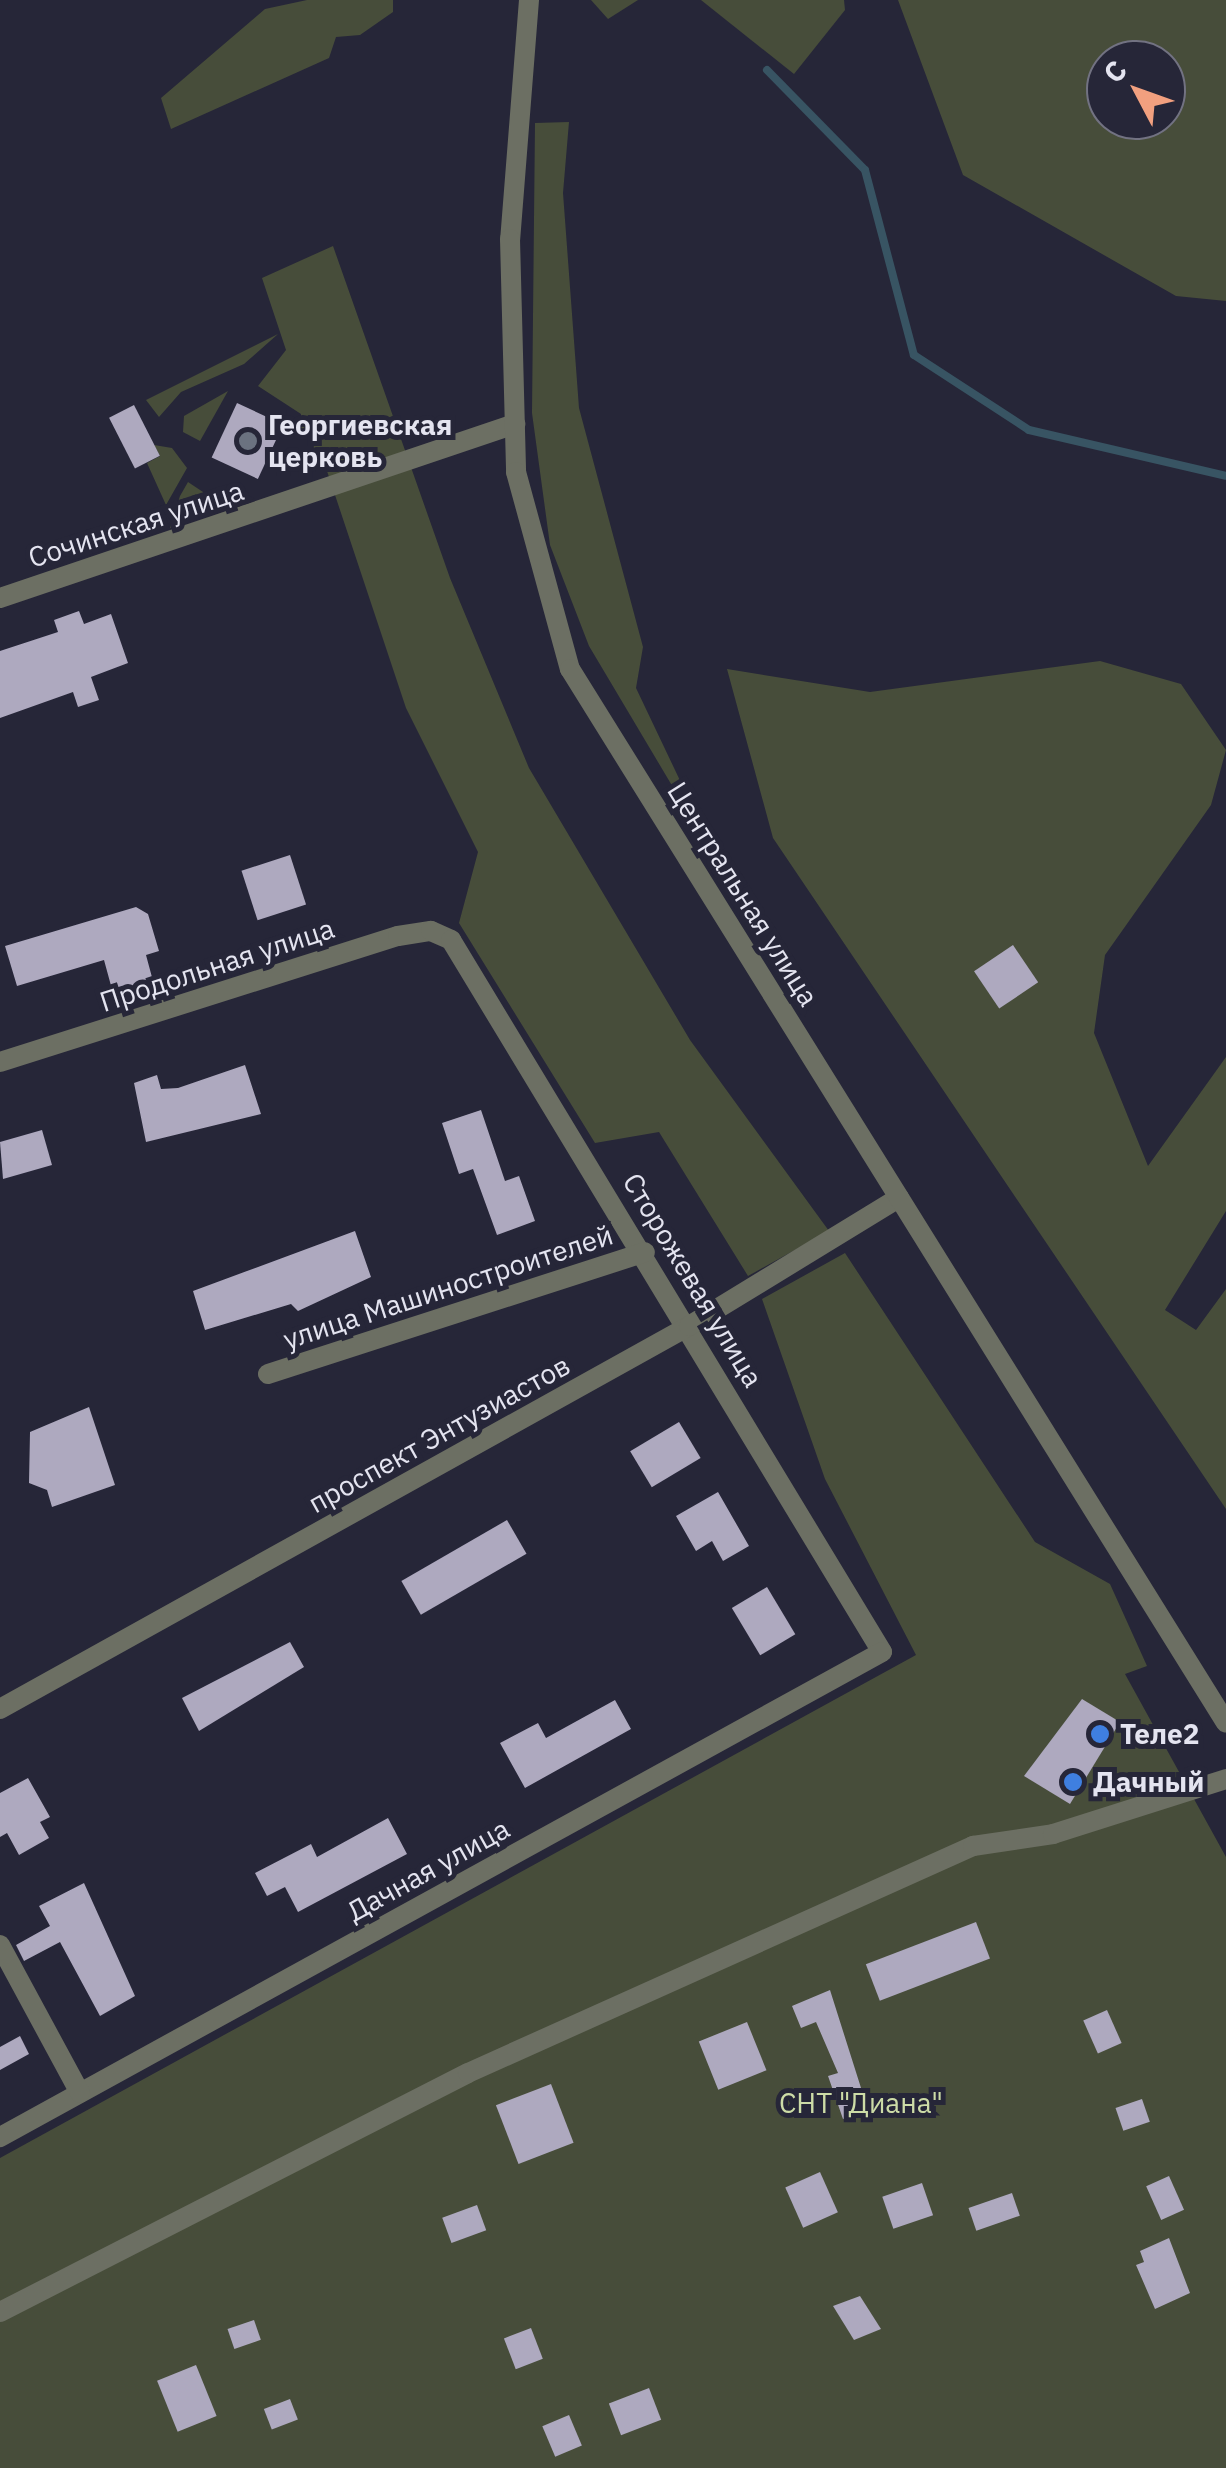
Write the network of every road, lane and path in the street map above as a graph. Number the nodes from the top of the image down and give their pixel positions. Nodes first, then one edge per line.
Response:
1 (528, 0) edge
2 (515, 424) junction
3 (0, 598) edge
4 (451, 940) joint
5 (0, 1062) edge
6 (899, 1198) junction
7 (644, 1252) junction
8 (689, 1326) junction
9 (268, 1374) dead end
10 (882, 1652) joint
11 (0, 1709) edge
12 (1226, 1723) edge
13 (1226, 1779) edge
14 (0, 1944) edge
15 (80, 2092) junction
16 (0, 2137) edge
17 (0, 2312) edge

1 - 2 street, Центральная улица
2 - 3 street, Сочинская улица
2 - 6 street, Центральная улица
4 - 5 street, Продольная улица
4 - 7 street, Сторожевая улица
6 - 8 street, проспект Энтузиастов
6 - 12 street, Центральная улица
7 - 8 street, Сторожевая улица
7 - 9 street, улица Машиностроителей
8 - 10 street, Сторожевая улица
8 - 11 street, проспект Энтузиастов
10 - 15 street, Дачная улица
13 - 17 street
14 - 15 street
15 - 16 street, Дачная улица

